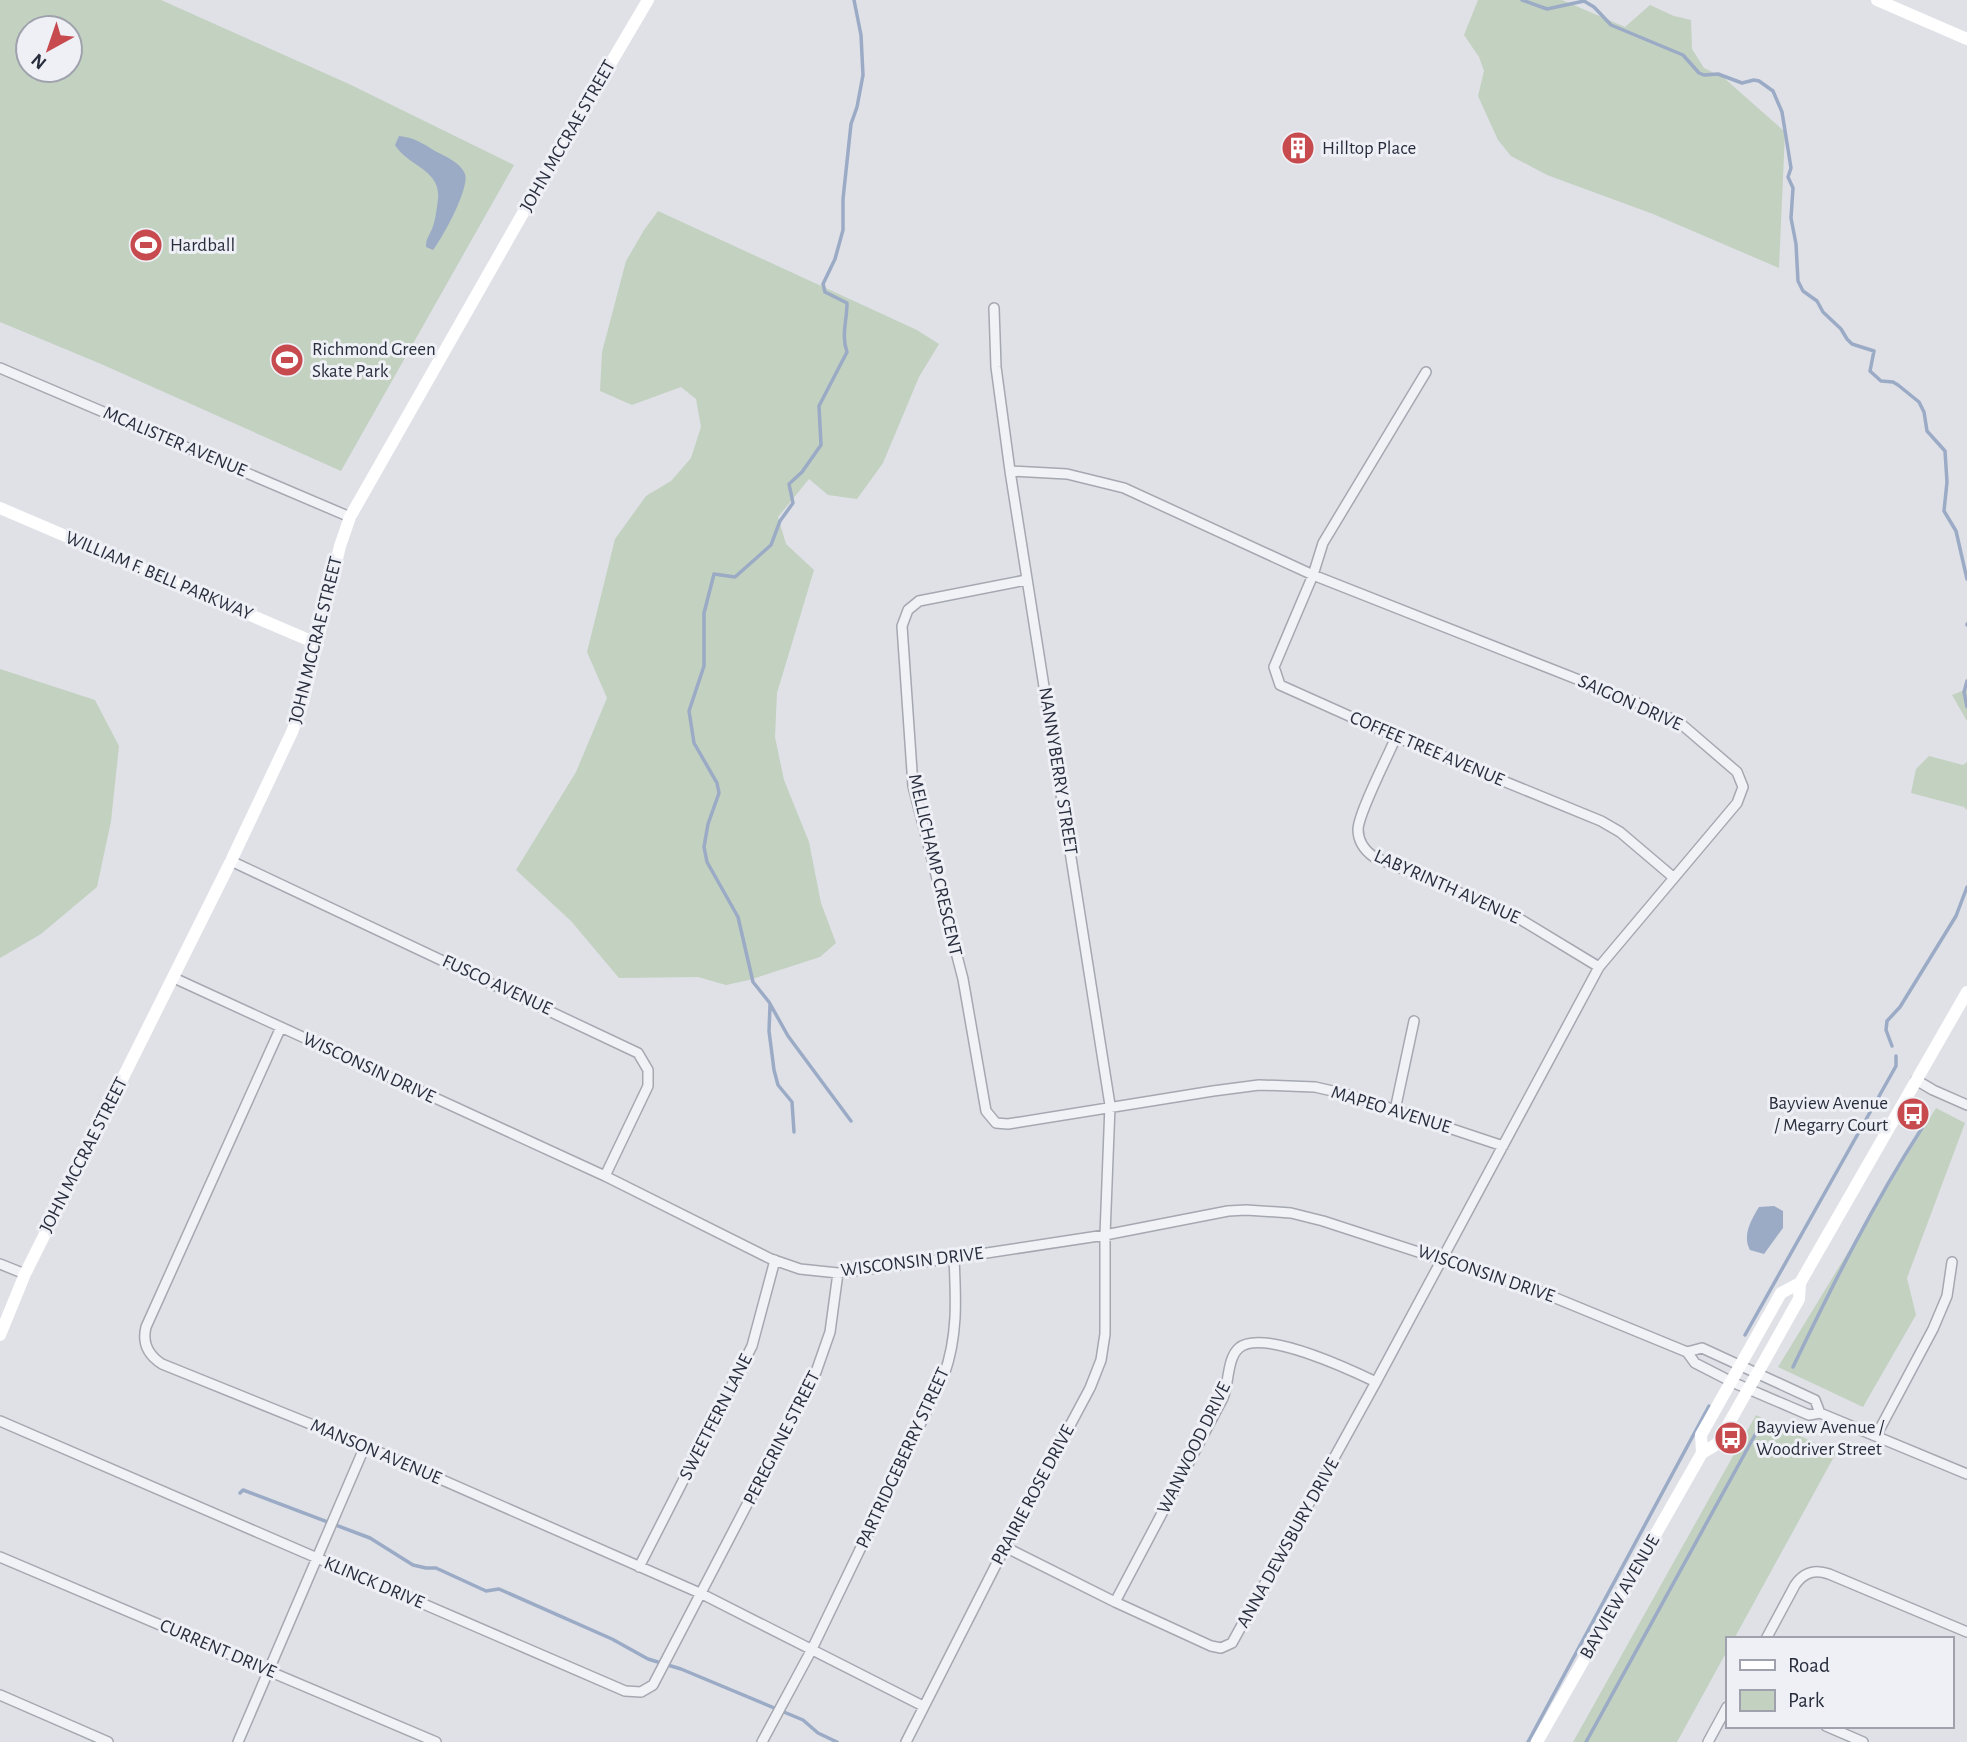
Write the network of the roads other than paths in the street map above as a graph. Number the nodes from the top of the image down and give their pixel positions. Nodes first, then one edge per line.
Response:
1 (648, 0) edge
2 (1877, 0) edge
3 (1967, 39) edge
4 (994, 308) dead end
5 (0, 368) edge
6 (1426, 372) dead end
7 (1010, 471) junction
8 (0, 508) edge
9 (350, 516) junction
10 (1313, 575) junction
11 (1027, 580) junction
12 (318, 644) junction
13 (1396, 737) junction
14 (231, 861) junction
15 (1673, 877) junction
16 (1599, 967) junction
17 (174, 978) junction
18 (1967, 992) edge
19 (1413, 1021) dead end
20 (281, 1027) junction
21 (1916, 1080) junction
22 (1110, 1105) junction
23 (1967, 1105) edge
24 (1395, 1110) junction
25 (1503, 1146) junction
26 (605, 1176) junction
27 (1105, 1235) junction
28 (954, 1258) junction
29 (1442, 1258) junction
30 (775, 1260) junction
31 (1952, 1262) dead end
32 (0, 1264) edge
33 (838, 1273) junction
34 (25, 1274) junction
35 (1800, 1283) junction
36 (0, 1335) edge
37 (1687, 1352) junction
38 (1740, 1367) junction
39 (1757, 1373) junction
40 (1376, 1382) junction
41 (1732, 1382) junction
42 (1748, 1390) junction
43 (1820, 1413) junction
44 (0, 1422) edge
45 (1876, 1436) junction
46 (365, 1446) junction
47 (1702, 1452) junction
48 (1967, 1474) edge
49 (1005, 1547) junction
50 (0, 1557) edge
51 (316, 1558) junction
52 (639, 1566) junction
53 (702, 1594) junction
54 (1115, 1602) junction
55 (1967, 1632) edge
56 (1767, 1637) edge
57 (812, 1649) junction
58 (270, 1671) junction
59 (0, 1695) edge
60 (923, 1706) junction
61 (1726, 1709) edge
62 (1831, 1728) edge
63 (108, 1742) edge
64 (238, 1742) edge
65 (436, 1742) edge
66 (762, 1742) edge
67 (906, 1742) edge
68 (1537, 1742) edge
69 (1708, 1742) edge
70 (1863, 1742) edge

1 - 9 street, JOHN MCCRAE STREET
2 - 3 street
4 - 7 street, NANNYBERRY STREET
5 - 9 street, MCALISTER AVENUE
6 - 10 street, COFFEE TREE AVENUE
7 - 10 street, SAIGON DRIVE
7 - 11 street, NANNYBERRY STREET
8 - 12 street, WILLIAM F. BELL PARKWAY
9 - 12 street, JOHN MCCRAE STREET
10 - 13 street, COFFEE TREE AVENUE
10 - 15 street, SAIGON DRIVE
11 - 22 street, NANNYBERRY STREET
11 - 22 street, MELLICHAMP CRESCENT
12 - 14 street, JOHN MCCRAE STREET
13 - 15 street, COFFEE TREE AVENUE
13 - 16 street, LABYRINTH AVENUE
14 - 17 street, JOHN MCCRAE STREET
14 - 26 street, FUSCO AVENUE
15 - 16 street, SAIGON DRIVE
16 - 25 street, SAIGON DRIVE
17 - 20 street, WISCONSIN DRIVE
17 - 34 street, JOHN MCCRAE STREET
18 - 21 street, BAYVIEW AVENUE
19 - 24 street
20 - 26 street, WISCONSIN DRIVE
20 - 46 street, MANSON AVENUE
21 - 23 street
21 - 35 street, BAYVIEW AVENUE
22 - 24 street, MAPEO AVENUE
22 - 27 street, NANNYBERRY STREET
24 - 25 street, MAPEO AVENUE
25 - 29 street, SAIGON DRIVE
26 - 30 street, WISCONSIN DRIVE
27 - 28 street, WISCONSIN DRIVE
27 - 29 street, WISCONSIN DRIVE
27 - 49 street, PRAIRIE ROSE DRIVE
28 - 33 street, WISCONSIN DRIVE
28 - 57 street, PARTRIDGEBERRY STREET
29 - 37 street, WISCONSIN DRIVE
29 - 40 street, ANNA DEWSBURY DRIVE
30 - 33 street, WISCONSIN DRIVE
30 - 52 street, SWEETFERN LANE
31 - 45 street
32 - 34 street
33 - 53 street, PEREGRINE STREET
34 - 36 street, JOHN MCCRAE STREET
35 - 38 street, BAYVIEW AVENUE
35 - 39 street, BAYVIEW AVENUE
37 - 38 street, WISCONSIN DRIVE
37 - 41 street, WISCONSIN DRIVE
38 - 39 street, WISCONSIN DRIVE
38 - 41 street, BAYVIEW AVENUE
39 - 42 street, BAYVIEW AVENUE
39 - 43 street, WISCONSIN DRIVE
40 - 54 street, ANNA DEWSBURY DRIVE
40 - 54 street, WANWOOD DRIVE
41 - 42 street, WISCONSIN DRIVE
41 - 47 street, BAYVIEW AVENUE
42 - 43 street, WISCONSIN DRIVE
42 - 47 street, BAYVIEW AVENUE
43 - 45 street
44 - 51 street, KLINCK DRIVE
45 - 48 street
46 - 51 street
46 - 52 street, MANSON AVENUE
47 - 68 street, BAYVIEW AVENUE
49 - 54 street, ANNA DEWSBURY DRIVE
49 - 60 street, PRAIRIE ROSE DRIVE
50 - 58 street, CURRENT DRIVE
51 - 53 street, KLINCK DRIVE
51 - 58 street
52 - 53 street, MANSON AVENUE
53 - 57 street, MANSON AVENUE
55 - 56 street
57 - 60 street, MANSON AVENUE
57 - 66 street
58 - 64 street
58 - 65 street, CURRENT DRIVE
59 - 63 street
60 - 67 street, PRAIRIE ROSE DRIVE
61 - 69 street
62 - 70 street

